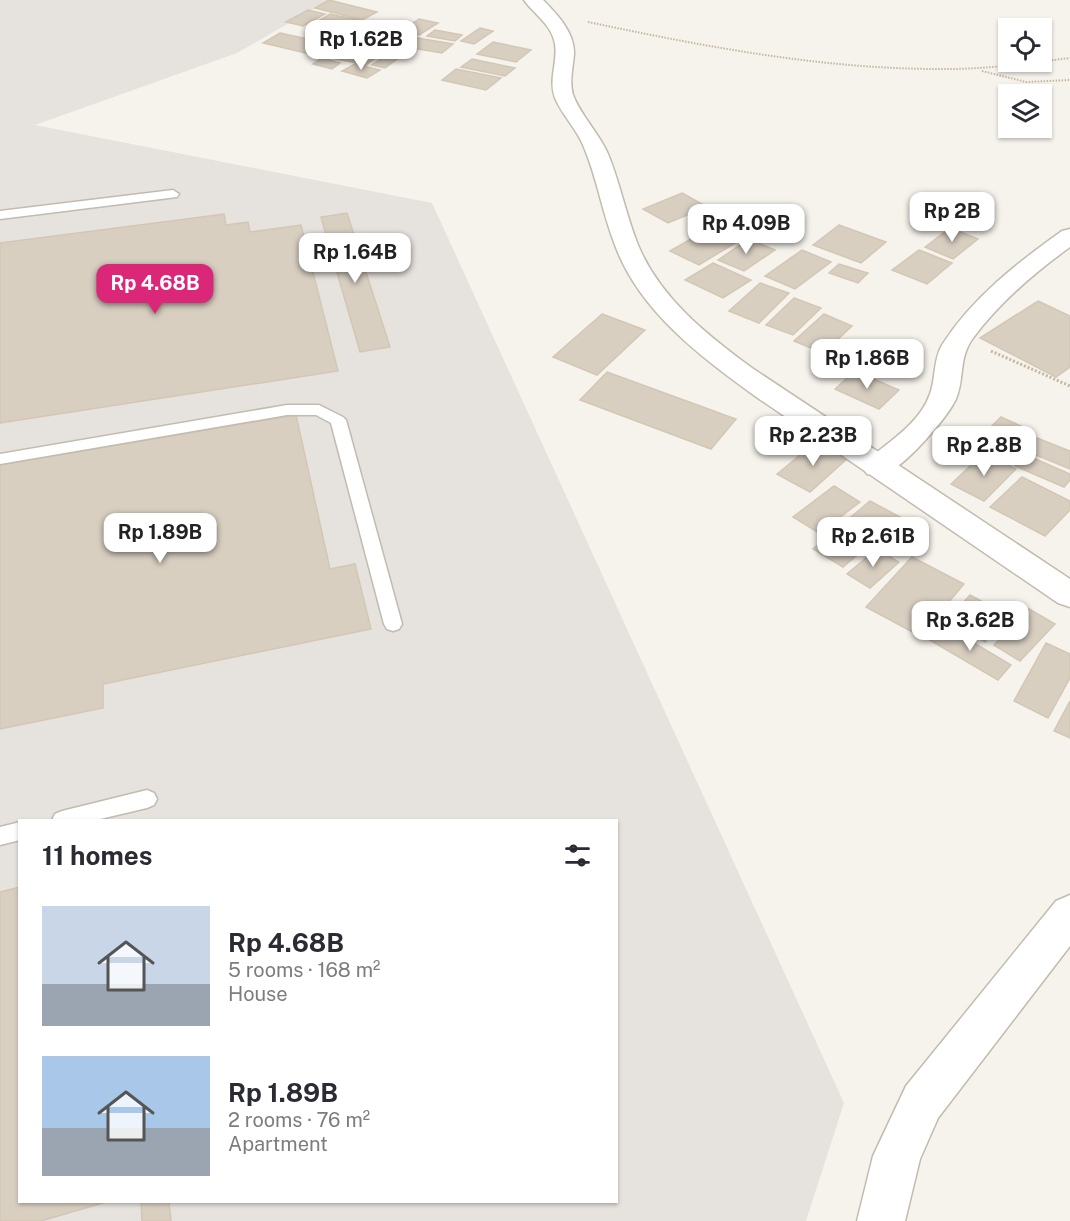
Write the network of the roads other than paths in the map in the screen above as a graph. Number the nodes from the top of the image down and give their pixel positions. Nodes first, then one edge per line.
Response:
1 (540, 6) edge
2 (173, 194) dead end
3 (0, 215) edge
4 (1070, 236) edge
5 (0, 459) edge
6 (877, 467) junction
7 (1070, 595) edge
8 (393, 624) dead end
9 (147, 799) dead end
10 (66, 819) edge
11 (18, 832) edge
12 (0, 836) edge
13 (1070, 914) edge
14 (881, 1221) edge

1 - 6 street
2 - 3 lane
4 - 6 street
5 - 8 lane
6 - 7 street
9 - 10 lane
11 - 12 lane
13 - 14 street

